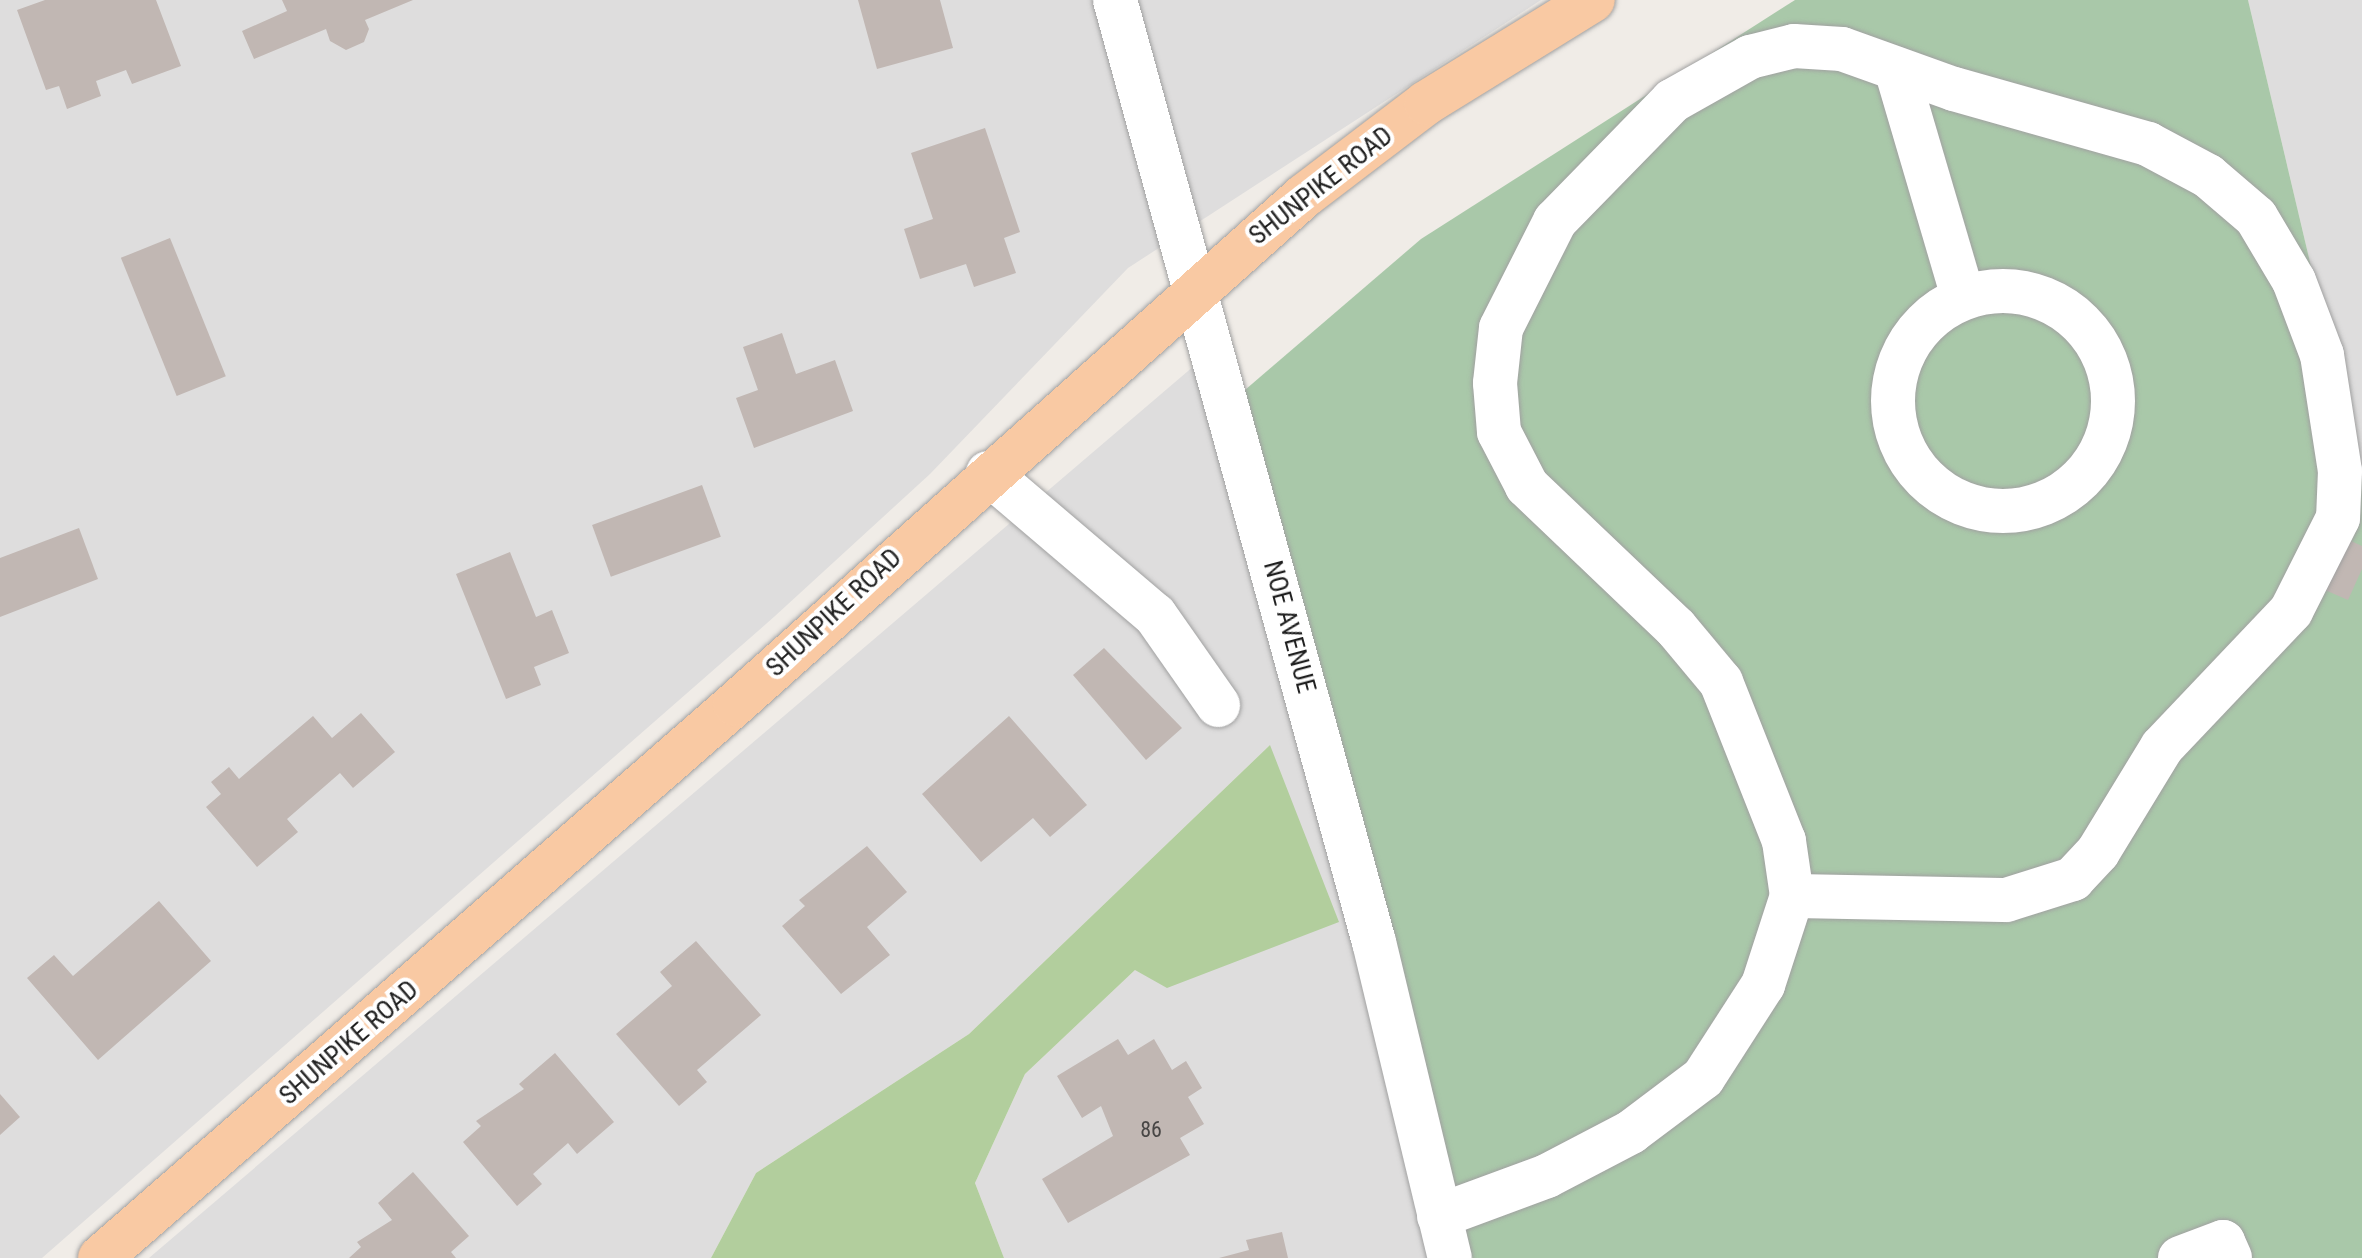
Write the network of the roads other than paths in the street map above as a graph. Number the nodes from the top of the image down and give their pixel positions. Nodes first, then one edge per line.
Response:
1 (1115, 0) edge
2 (1593, 0) edge
3 (1896, 69) junction
4 (1199, 286) junction
5 (1963, 297) junction
6 (988, 473) junction
7 (1218, 705) dead end
8 (1792, 896) junction
9 (1439, 1216) junction
10 (100, 1258) edge
11 (1450, 1258) edge
12 (2180, 1258) edge
13 (2230, 1258) edge

1 - 4 street, NOE AVENUE
2 - 4 main road, SHUNPIKE ROAD
3 - 5 street
3 - 8 street
3 - 8 street
4 - 6 main road, SHUNPIKE ROAD
4 - 9 street, NOE AVENUE
5 - 5 street
6 - 7 street
6 - 10 main road, SHUNPIKE ROAD
8 - 9 street
9 - 11 street, NOE AVENUE
12 - 13 street

